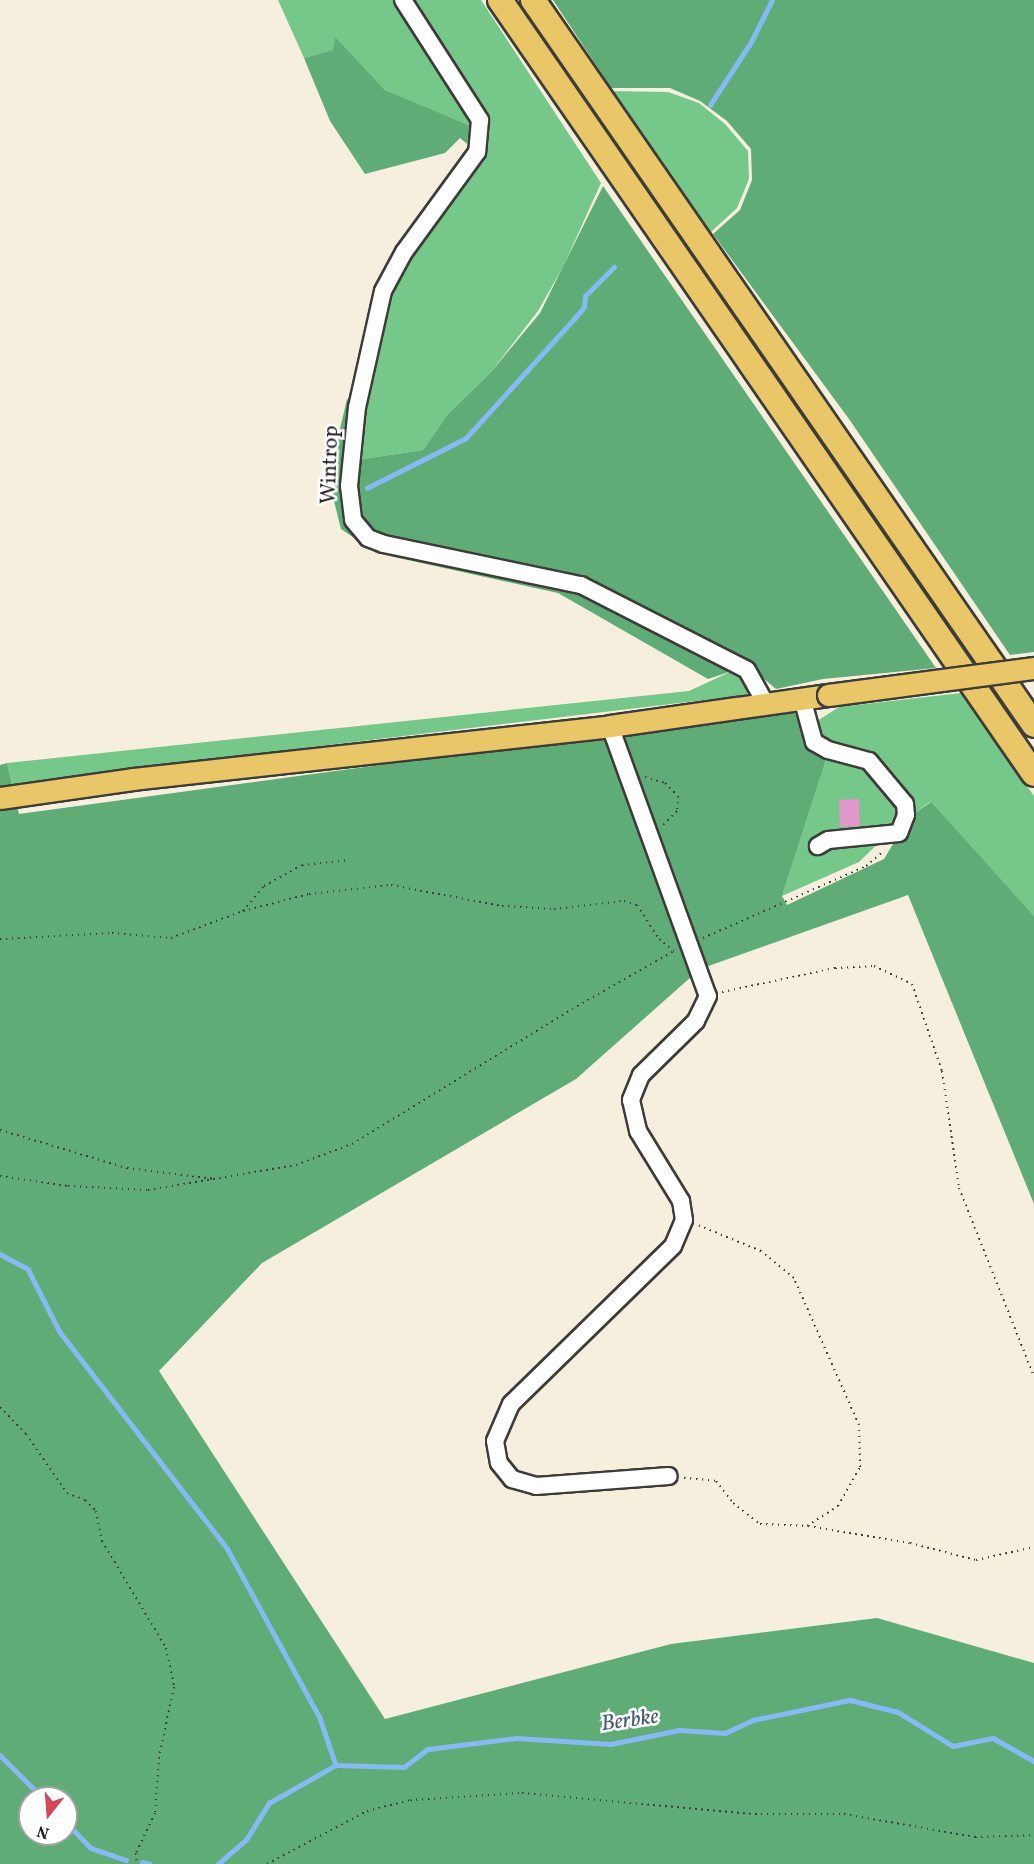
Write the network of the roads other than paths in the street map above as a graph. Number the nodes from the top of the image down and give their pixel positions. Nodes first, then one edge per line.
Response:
1 (403, 0) edge
2 (500, 0) edge
3 (533, 0) edge
4 (1034, 668) edge
5 (802, 698) junction
6 (765, 703) junction
7 (1034, 725) edge
8 (610, 726) junction
9 (1034, 774) edge
10 (0, 798) edge
11 (818, 846) dead end
12 (669, 1476) road end

1 - 6 street, Wintrop
2 - 9 highway
3 - 7 highway
4 - 5 main road, bridge
5 - 6 main road
5 - 11 street
6 - 8 main road
8 - 10 main road
8 - 12 street

